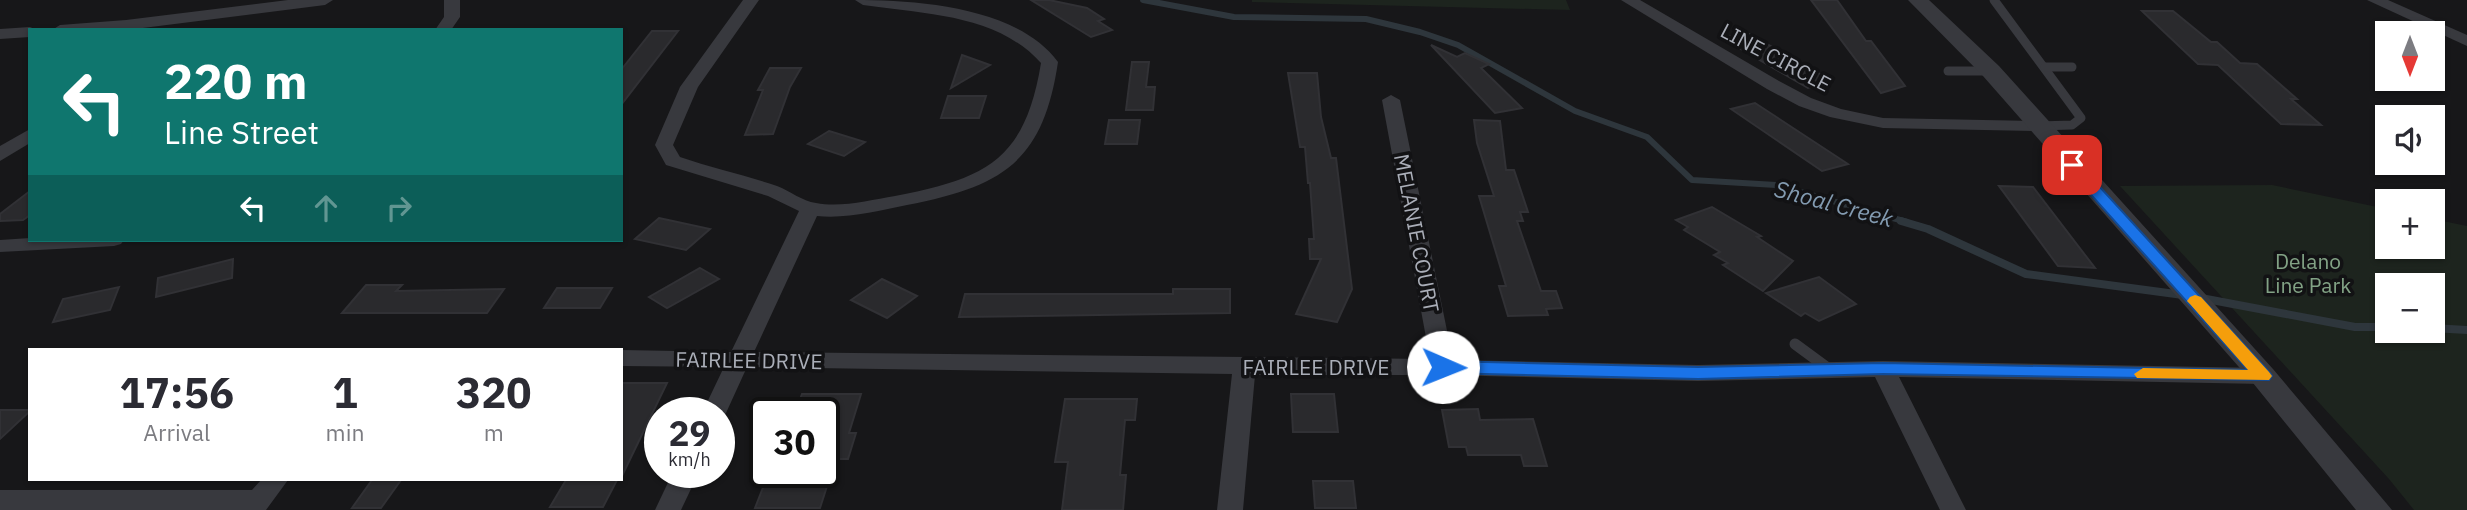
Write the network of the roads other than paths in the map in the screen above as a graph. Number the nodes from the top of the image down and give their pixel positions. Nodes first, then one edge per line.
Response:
1 (325, 0) edge
2 (452, 0) edge
3 (751, 0) edge
4 (863, 0) edge
5 (1629, 0) edge
6 (1918, 0) edge
7 (1994, 0) edge
8 (2375, 0) edge
9 (125, 27) edge
10 (103, 28) edge
11 (444, 28) edge
12 (28, 32) edge
13 (0, 34) edge
14 (2467, 41) edge
15 (2045, 67) junction
16 (2072, 67) dead end
17 (1948, 71) dead end
18 (1991, 71) junction
19 (1391, 100) dead end
20 (2037, 126) junction
21 (28, 135) edge
22 (0, 155) edge
23 (810, 209) junction
24 (76, 242) edge
25 (0, 246) edge
26 (1795, 344) dead end
27 (623, 358) edge
28 (740, 360) junction
29 (1443, 367) junction
30 (1244, 368) junction
31 (1829, 369) junction
32 (1883, 369) junction
33 (2263, 376) junction
34 (722, 397) edge
35 (274, 481) edge
36 (677, 488) edge
37 (0, 500) edge
38 (255, 505) edge
39 (667, 510) edge
40 (1230, 510) edge
41 (1953, 510) edge
42 (2375, 510) edge

1 - 9 street
2 - 11 street
3 - 23 street
4 - 23 street
5 - 20 street, LINE CIRCLE
6 - 18 street
7 - 15 lane
8 - 14 street
9 - 10 street
12 - 13 street
15 - 16 lane
15 - 20 lane
17 - 18 lane
18 - 20 street
19 - 29 street, MELANIE COURT
20 - 33 street
21 - 22 street
23 - 28 street
24 - 25 street
26 - 31 lane
27 - 28 street, FAIRLEE DRIVE
28 - 30 street, FAIRLEE DRIVE
28 - 34 street
29 - 30 street, FAIRLEE DRIVE
29 - 31 street, FAIRLEE DRIVE
30 - 40 street
31 - 32 street, FAIRLEE DRIVE
32 - 33 street, FAIRLEE DRIVE
32 - 41 street
33 - 42 street
35 - 38 street
36 - 39 street
37 - 38 street

